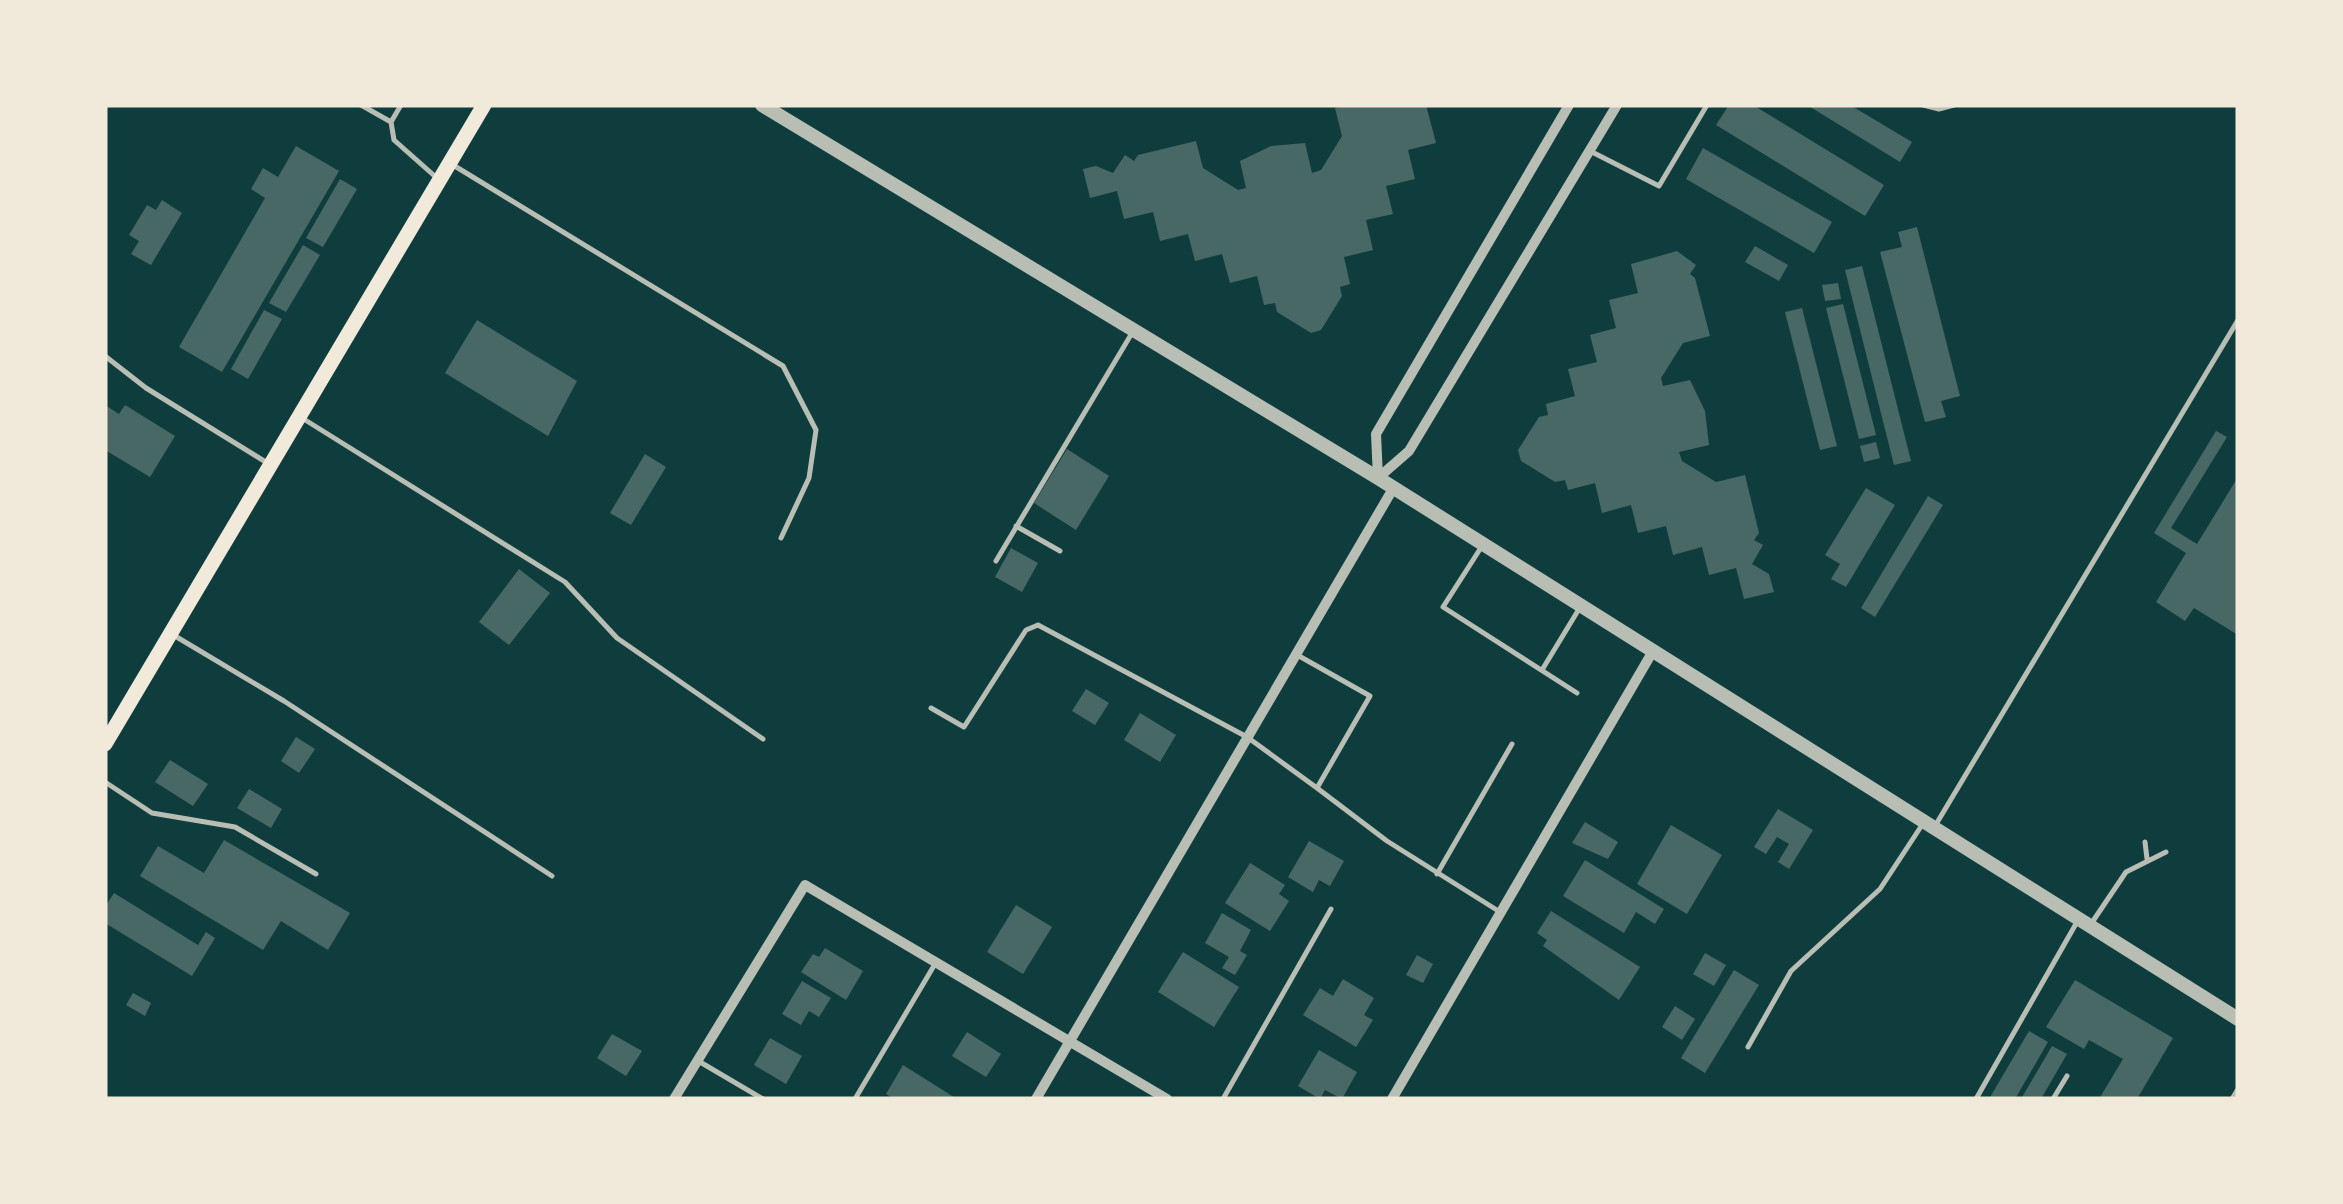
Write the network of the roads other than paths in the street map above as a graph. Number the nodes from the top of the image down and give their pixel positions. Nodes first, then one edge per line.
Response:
1 (361, 105) edge
2 (401, 105) edge
3 (484, 105) edge
4 (762, 105) edge
5 (1569, 105) edge
6 (1617, 105) edge
7 (1706, 105) edge
8 (1923, 105) edge
9 (1954, 105) edge
10 (391, 122) junction
11 (1590, 150) junction
12 (450, 164) junction
13 (440, 181) junction
14 (2238, 320) edge
15 (1134, 330) junction
16 (105, 356) edge
17 (299, 417) junction
18 (271, 466) junction
19 (1378, 478) junction
20 (1394, 488) junction
21 (1016, 526) junction
22 (781, 538) dead end
23 (1483, 544) junction
24 (1060, 550) dead end
25 (996, 561) dead end
26 (1581, 606) junction
27 (170, 634) junction
28 (1653, 651) junction
29 (1296, 654) junction
30 (1542, 670) junction
31 (1577, 693) dead end
32 (931, 708) dead end
33 (1247, 737) junction
34 (763, 739) dead end
35 (105, 744) edge
36 (1512, 744) dead end
37 (105, 782) edge
38 (1316, 788) junction
39 (1928, 826) junction
40 (2145, 842) dead end
41 (2166, 852) dead end
42 (2147, 858) junction
43 (316, 874) dead end
44 (1437, 874) junction
45 (552, 876) dead end
46 (1331, 909) dead end
47 (1501, 912) junction
48 (2084, 923) junction
49 (936, 962) junction
50 (2238, 1019) edge
51 (1071, 1041) junction
52 (1748, 1047) dead end
53 (697, 1060) junction
54 (2066, 1076) dead end
55 (2238, 1088) edge
56 (674, 1099) edge
57 (763, 1099) edge
58 (855, 1099) edge
59 (1036, 1099) edge
60 (1168, 1099) edge
61 (1222, 1099) edge
62 (1392, 1099) edge
63 (1976, 1099) edge
64 (2053, 1099) edge
65 (2232, 1099) edge

1 - 10 lane
2 - 10 lane
3 - 12 main road
4 - 15 street
5 - 19 street
6 - 11 street
7 - 11 lane
8 - 9 lane
10 - 13 lane
11 - 19 street
12 - 13 main road
12 - 22 lane
13 - 17 main road
14 - 39 lane
15 - 19 street
15 - 21 lane
16 - 18 lane
17 - 18 main road
17 - 34 lane
18 - 27 main road
19 - 20 street
20 - 23 street
20 - 29 street
21 - 24 lane
21 - 25 lane
23 - 26 street
23 - 30 lane
26 - 28 street
26 - 30 lane
27 - 35 main road
27 - 45 lane
28 - 39 street
28 - 47 street
29 - 33 street
29 - 38 lane
30 - 31 lane
32 - 33 lane
33 - 38 lane
33 - 51 street
36 - 44 lane
37 - 43 lane
38 - 44 lane
39 - 48 street
39 - 52 lane
40 - 42 lane
41 - 42 lane
42 - 48 lane
44 - 47 lane
46 - 61 lane
47 - 62 street
48 - 50 street
48 - 63 lane
49 - 51 street
49 - 53 street
49 - 58 lane
51 - 59 street
51 - 60 street
53 - 56 street
53 - 57 lane
54 - 64 lane
55 - 65 lane

